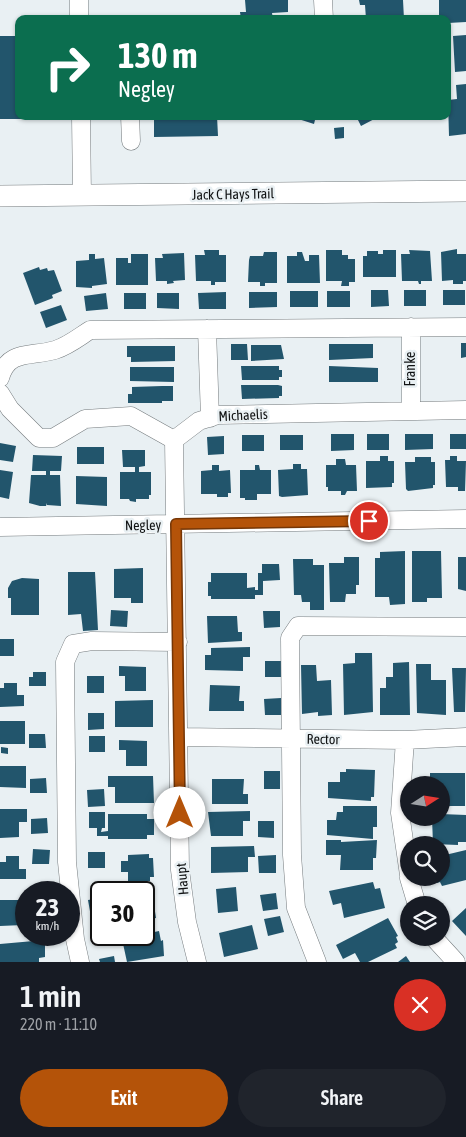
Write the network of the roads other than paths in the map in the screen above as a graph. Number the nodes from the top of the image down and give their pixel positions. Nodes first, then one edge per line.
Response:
1 (79, 0) edge
2 (323, 0) edge
3 (79, 15) edge
4 (324, 15) edge
5 (81, 120) edge
6 (130, 120) edge
7 (131, 141) dead end
8 (466, 191) edge
9 (0, 196) edge
10 (82, 196) junction
11 (410, 327) junction
12 (466, 327) edge
13 (207, 329) junction
14 (0, 378) edge
15 (0, 393) edge
16 (466, 410) edge
17 (411, 412) junction
18 (210, 418) junction
19 (174, 440) junction
20 (466, 519) edge
21 (176, 524) junction
22 (0, 527) edge
23 (466, 627) edge
24 (178, 642) junction
25 (180, 737) junction
26 (291, 738) junction
27 (466, 738) edge
28 (404, 740) junction
29 (403, 836) edge
30 (441, 946) edge
31 (80, 962) edge
32 (197, 962) edge
33 (317, 962) edge
34 (456, 962) edge

1 - 3 street
2 - 4 street
5 - 10 street
6 - 7 street
8 - 10 main road, Jack C Hays Trail
9 - 10 main road, Jack C Hays Trail
11 - 12 street
11 - 13 street
11 - 17 street, Franke
13 - 14 street
13 - 18 street
15 - 19 street
16 - 17 street, Michaelis
17 - 18 street, Michaelis
18 - 19 street, Michaelis
19 - 21 street, Haupt
20 - 21 street, Negley
21 - 22 street, Negley
21 - 24 street, Haupt
23 - 26 street
24 - 25 street, Haupt
24 - 31 street
25 - 26 street, Rector
25 - 32 street, Haupt
26 - 28 street, Rector
26 - 33 street
27 - 28 street, Rector
28 - 29 street
30 - 34 street

